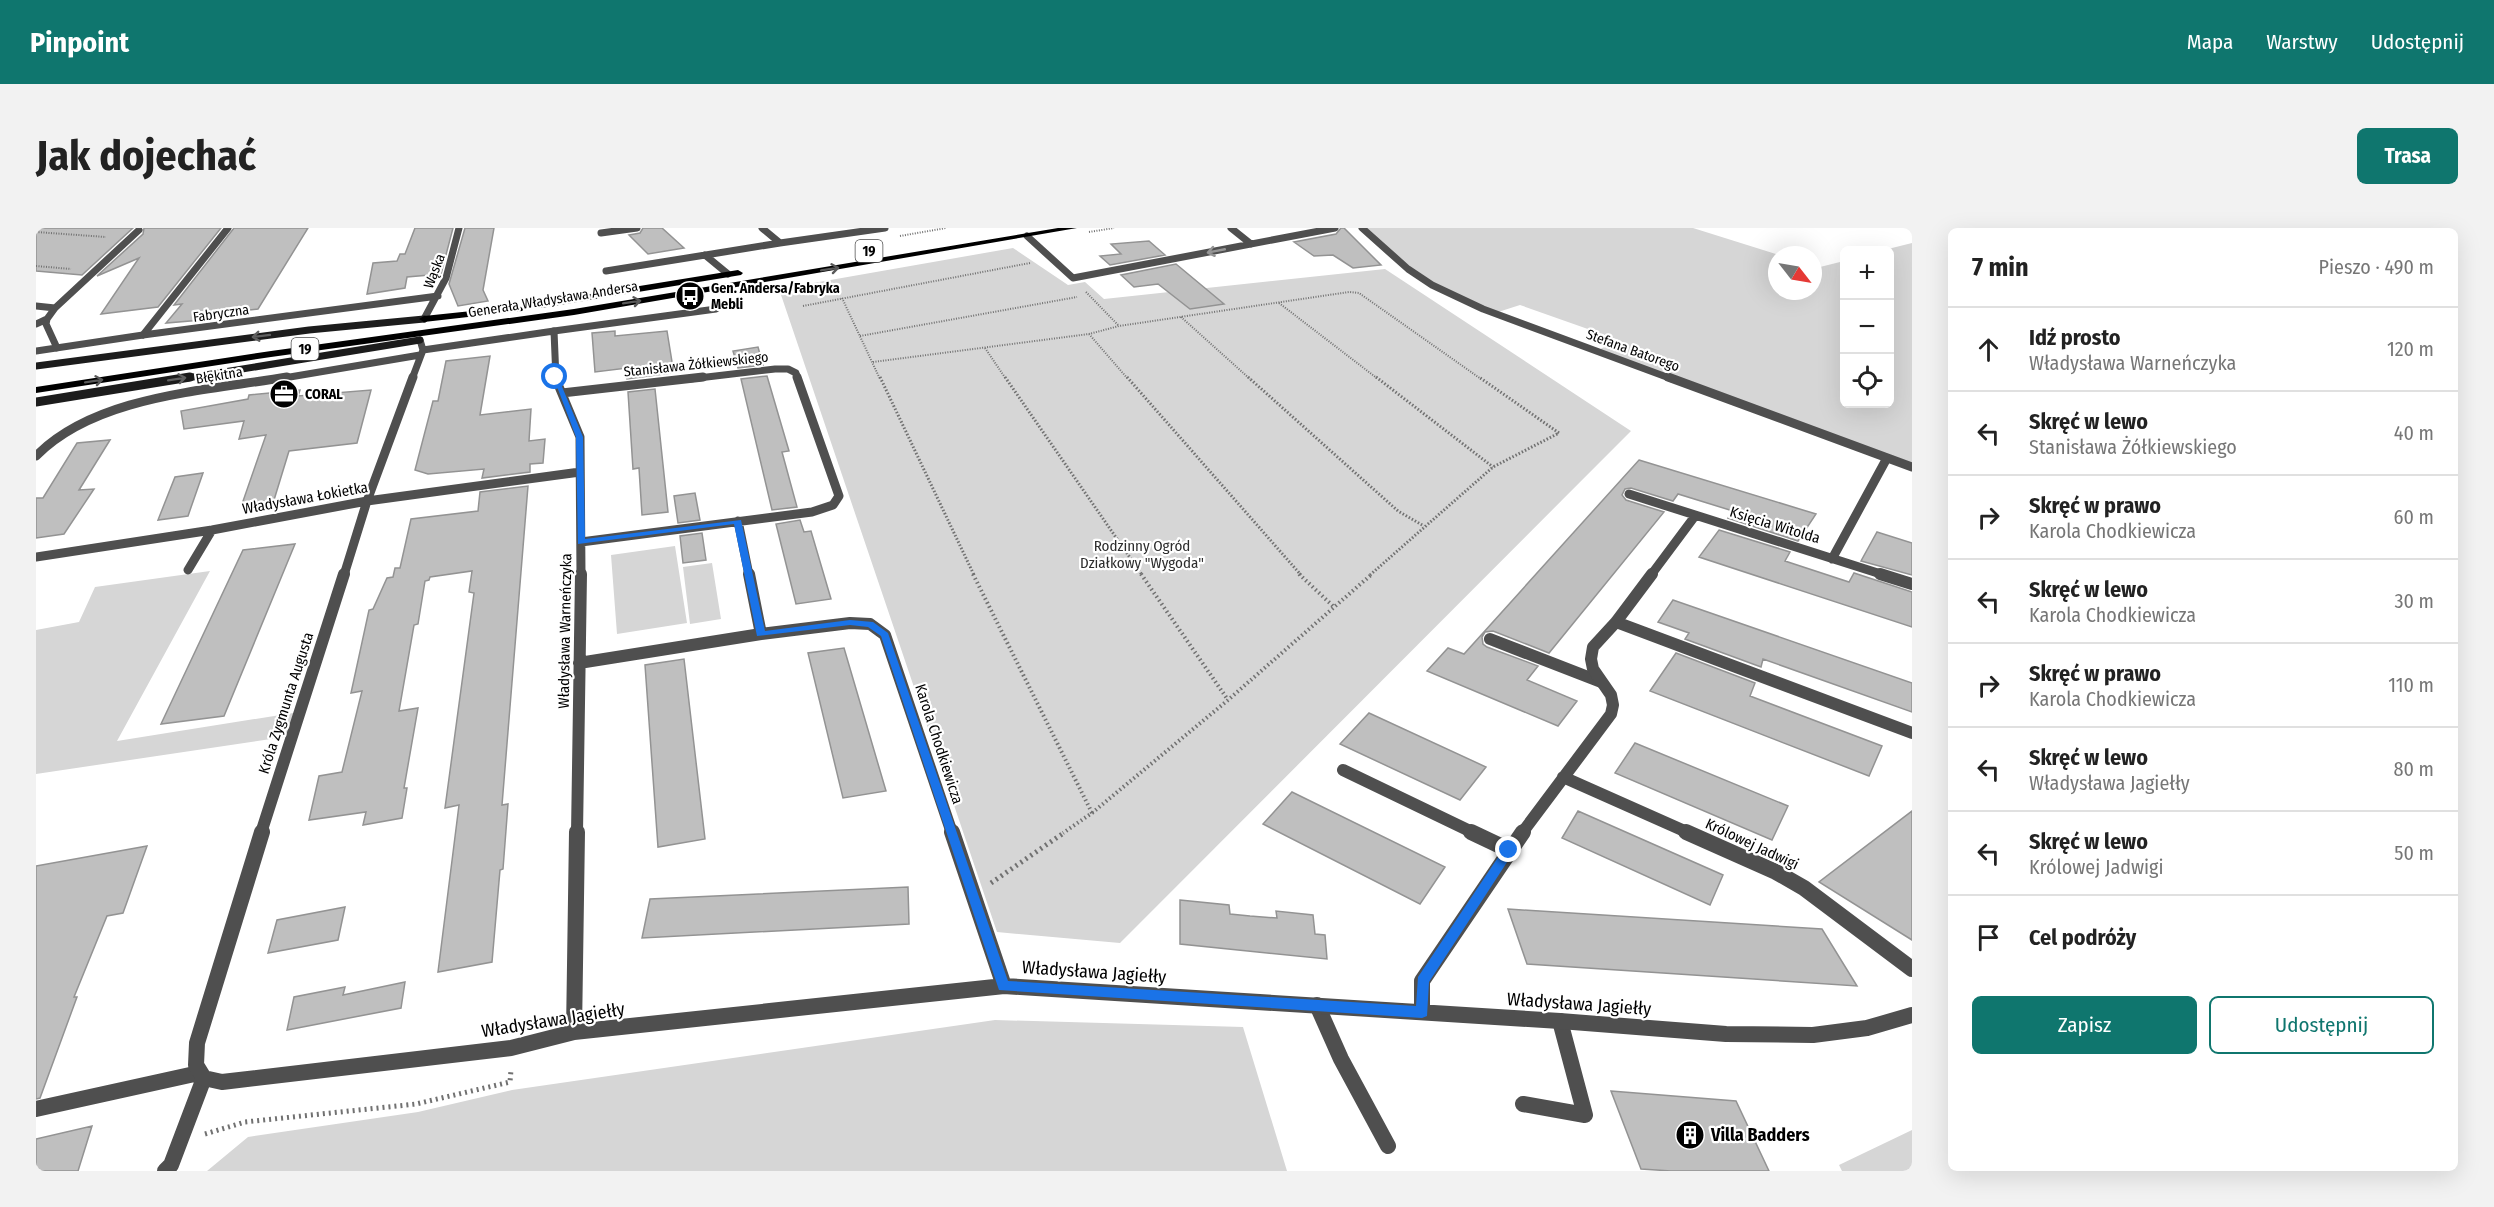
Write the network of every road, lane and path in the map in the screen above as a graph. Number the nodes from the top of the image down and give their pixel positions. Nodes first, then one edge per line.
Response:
1 (228, 228) edge
2 (459, 228) edge
3 (637, 228) edge
4 (762, 228) edge
5 (885, 228) edge
6 (1073, 228) edge
7 (1231, 228) edge
8 (1335, 228) edge
9 (1362, 228) edge
10 (139, 230) dead end
11 (36, 232) edge
12 (601, 233) dead end
13 (1028, 236) junction
14 (130, 239) junction
15 (780, 243) junction
16 (1251, 244) junction
17 (705, 255) junction
18 (1034, 262) dead end
19 (36, 266) edge
20 (95, 270) junction
21 (751, 270) dead end
22 (606, 271) dead end
23 (728, 274) junction
24 (1084, 289) dead end
25 (1090, 295) junction
26 (438, 296) junction
27 (842, 298) junction
28 (1279, 303) junction
29 (36, 306) edge
30 (804, 306) dead end
31 (55, 308) junction
32 (520, 309) junction
33 (716, 309) dead end
34 (574, 312) junction
35 (1181, 317) junction
36 (47, 319) junction
37 (424, 319) junction
38 (36, 324) edge
39 (1119, 326) junction
40 (554, 331) junction
41 (1089, 334) junction
42 (143, 335) junction
43 (861, 336) junction
44 (57, 348) junction
45 (421, 348) junction
46 (985, 348) junction
47 (36, 351) edge
48 (873, 362) junction
49 (36, 366) edge
50 (36, 379) edge
51 (36, 390) edge
52 (562, 393) junction
53 (36, 402) edge
54 (36, 456) edge
55 (1887, 458) junction
56 (1493, 467) junction
57 (1912, 467) edge
58 (580, 472) junction
59 (1629, 494) dead end
60 (367, 501) junction
61 (1695, 516) junction
62 (738, 521) junction
63 (1424, 526) junction
64 (212, 530) junction
65 (581, 542) junction
66 (36, 557) edge
67 (1832, 559) junction
68 (188, 570) dead end
69 (1912, 584) edge
70 (1334, 607) junction
71 (1616, 622) junction
72 (761, 634) junction
73 (1490, 639) dead end
74 (579, 663) junction
75 (1601, 681) junction
76 (1228, 700) junction
77 (1912, 733) edge
78 (1343, 770) dead end
79 (1563, 777) junction
80 (1092, 813) junction
81 (1509, 850) junction
82 (983, 889) dead end
83 (1912, 969) edge
84 (1004, 986) junction
85 (1317, 1005) junction
86 (1422, 1012) junction
87 (1912, 1015) edge
88 (1560, 1021) junction
89 (574, 1032) junction
90 (511, 1048) junction
91 (202, 1075) junction
92 (1523, 1104) dead end
93 (36, 1109) edge
94 (180, 1141) junction
95 (1388, 1146) dead end
96 (165, 1171) edge

1 - 42 street, Fabryczna
2 - 26 street, Wąska
3 - 12 street
4 - 15 street
5 - 15 street
6 - 13 highway, Generała Władysława Andersa / 19
7 - 16 street
8 - 16 street
9 - 55 street, Stefana Batorego
10 - 14 street
11 - 14 path
16 -> 13 street
34 -> 13 highway, Generała Władysława Andersa / 19
14 - 20 street
15 - 17 street
17 - 22 street
17 - 23 street
18 - 27 path
19 - 20 path
20 - 31 street
21 - 23 highway, Generała Władysława Andersa / 19
23 - 32 highway, Generała Władysława Andersa / 19
24 - 25 path
25 - 39 path
25 - 43 path
26 - 37 street, Wąska
26 - 42 street, Fabryczna
27 - 30 path
27 - 43 path
28 - 35 path
28 - 56 path
28 - 56 path
29 - 31 street
31 - 36 street
32 - 37 highway
32 - 50 highway, Generała Władysława Andersa / 19
33 - 40 street
34 - 45 highway
51 -> 34 highway, Generała Władysława Andersa / 19
35 - 39 path
35 - 63 path
36 - 38 street
36 - 44 street
37 -> 49 main road
39 - 41 path
40 - 45 street
40 - 52 street, Władysława Warneńczyka
41 - 46 path
41 - 70 path
42 - 44 street
43 - 48 path
44 - 47 street
53 -> 45 main road
45 - 54 street, Błękitna
45 - 60 street, Króla Zygmunta Augusta
46 - 48 path
46 - 76 path
48 - 80 path
52 - 58 street, Władysława Warneńczyka
52 - 62 street, Stanisława Żółkiewskiego
55 - 57 street, Stefana Batorego
55 - 67 street
56 - 63 path
58 - 60 street, Władysława Łokietka
58 - 65 street, Władysława Warneńczyka
59 - 61 street, Księcia Witolda
60 - 64 street, Władysława Łokietka
60 - 91 street, Króla Zygmunta Augusta
61 - 67 street, Księcia Witolda
61 - 71 street
62 - 65 street, Stanisława Żółkiewskiego
62 - 72 street
63 - 70 path
64 - 66 street, Władysława Łokietka
64 - 68 street
65 - 74 street, Władysława Warneńczyka
67 - 69 street, Księcia Witolda
70 - 76 path
71 - 75 street
71 - 77 street
72 - 74 street, Karola Chodkiewicza
72 - 84 street, Karola Chodkiewicza
73 - 75 street
74 - 89 street, Władysława Warneńczyka
75 - 79 street
76 - 80 path
78 - 81 street
79 - 81 street
79 - 83 street, Królowej Jadwigi
80 - 82 path
81 - 86 street
84 - 85 street, Władysława Jagiełły
84 - 89 street, Władysława Jagiełły
85 - 86 street, Władysława Jagiełły
85 - 95 street
86 - 88 street, Władysława Jagiełły
87 - 88 street, Władysława Jagiełły
88 - 92 street
89 - 90 street, Władysława Jagiełły
90 - 91 street, Władysława Jagiełły
90 - 94 path
91 - 93 street, Władysława Jagiełły
91 - 94 street
94 - 96 street

